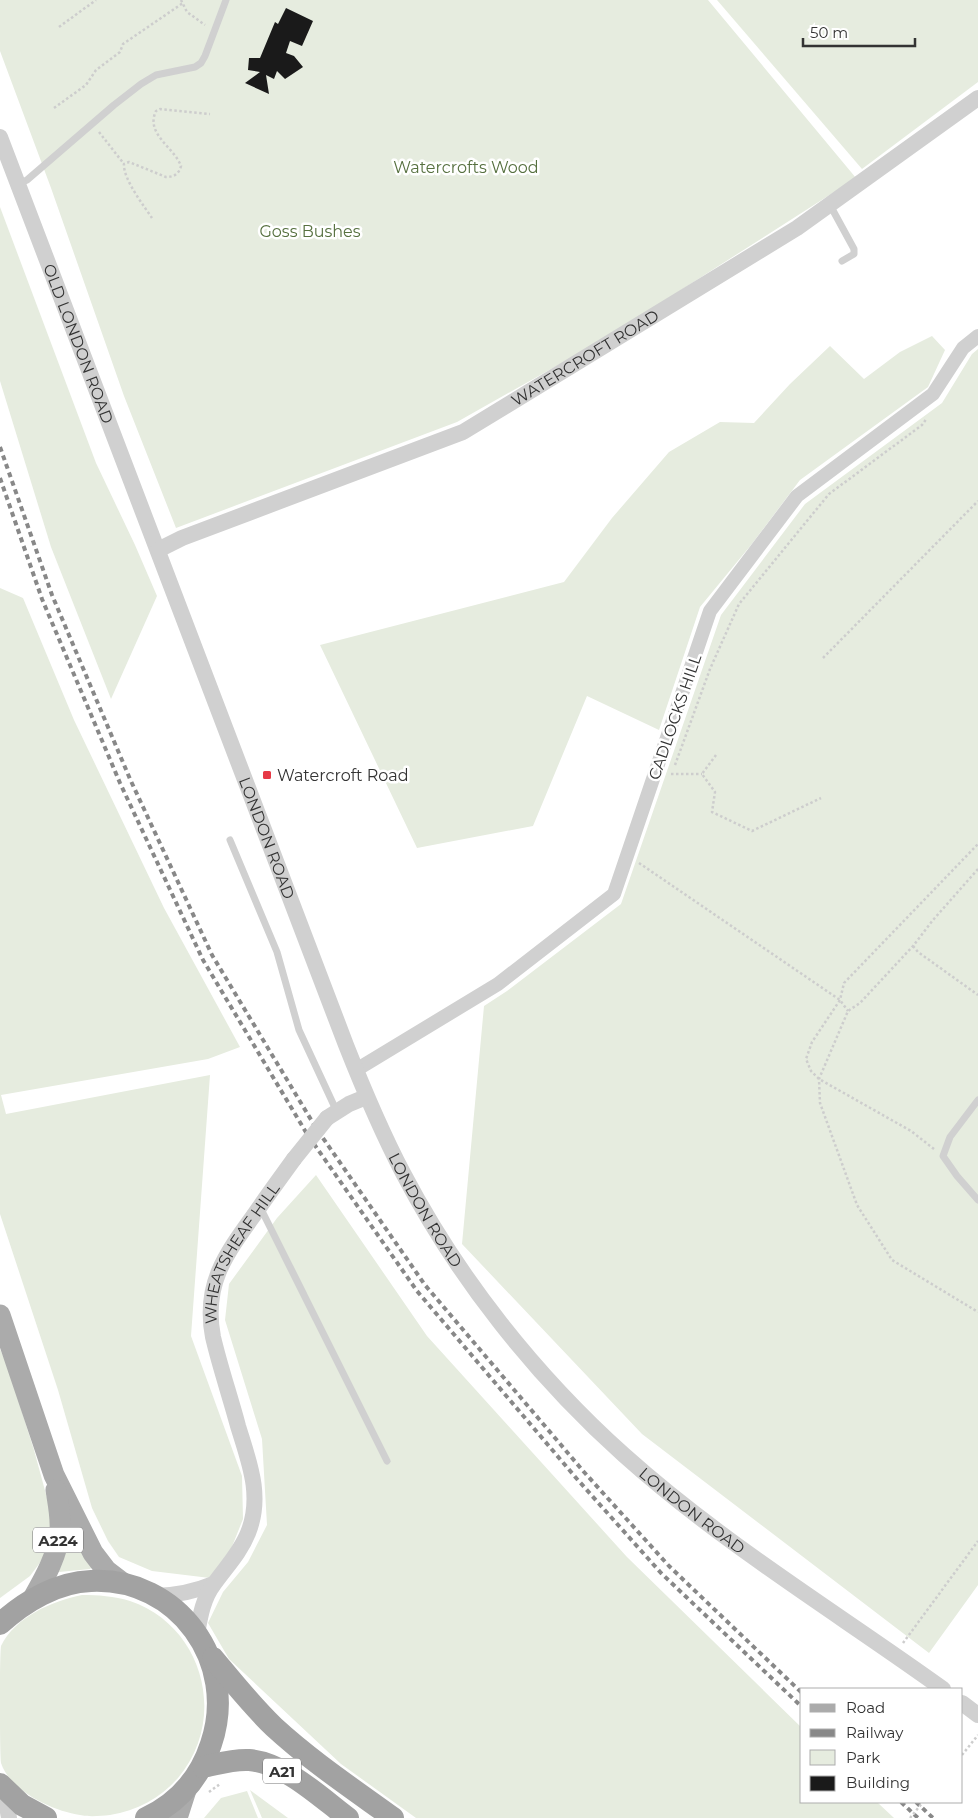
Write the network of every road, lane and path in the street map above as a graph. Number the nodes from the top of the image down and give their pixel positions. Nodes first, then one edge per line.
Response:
1 (96, 0) edge
2 (226, 0) edge
3 (182, 2) edge
4 (59, 27) dead end
5 (215, 30) junction
6 (978, 98) edge
7 (54, 108) dead end
8 (210, 114) dead end
9 (92, 123) junction
10 (0, 137) edge
11 (124, 164) junction
12 (18, 184) junction
13 (830, 204) junction
14 (152, 218) dead end
15 (842, 261) dead end
16 (978, 336) edge
17 (927, 417) dead end
18 (978, 502) edge
19 (158, 550) junction
20 (823, 658) dead end
21 (716, 755) dead end
22 (671, 774) junction
23 (702, 774) junction
24 (668, 783) dead end
25 (821, 798) dead end
26 (230, 840) dead end
27 (978, 844) edge
28 (628, 855) junction
29 (978, 870) edge
30 (913, 946) junction
31 (978, 995) edge
32 (840, 1000) junction
33 (848, 1011) junction
34 (356, 1070) junction
35 (819, 1080) junction
36 (366, 1097) junction
37 (978, 1100) edge
38 (332, 1115) junction
39 (943, 1156) junction
40 (978, 1200) edge
41 (259, 1207) junction
42 (978, 1312) edge
43 (0, 1315) edge
44 (387, 1461) dead end
45 (54, 1475) junction
46 (978, 1541) edge
47 (123, 1583) junction
48 (213, 1584) junction
49 (156, 1596) junction
50 (32, 1600) junction
51 (0, 1624) edge
52 (203, 1643) junction
53 (895, 1654) junction
54 (942, 1688) edge
55 (963, 1704) edge
56 (978, 1714) edge
57 (978, 1735) edge
58 (963, 1754) edge
59 (203, 1767) junction
60 (224, 1782) dead end
61 (2, 1787) edge
62 (197, 1791) junction
63 (922, 1803) edge
64 (10, 1818) edge
65 (46, 1818) edge
66 (146, 1818) edge
67 (177, 1818) edge
68 (348, 1818) edge
69 (393, 1818) edge
70 (910, 1818) edge

1 - 4 path
2 - 5 lane
3 - 5 path
3 - 7 path
5 - 9 lane
6 - 13 street, WATERCROFT ROAD
8 - 11 path
9 - 11 path
9 - 12 lane
10 - 12 street, OLD LONDON ROAD
11 - 14 path
12 - 19 street, OLD LONDON ROAD
13 - 15 lane
13 - 19 street, WATERCROFT ROAD
16 - 28 street, CADLOCKS HILL
17 - 22 path
18 - 20 path
19 - 34 street, LONDON ROAD
21 - 23 path
22 - 23 path
22 - 24 path
23 - 25 path
26 - 38 lane
27 - 32 path
28 - 32 path
28 - 34 street, CADLOCKS HILL
29 - 30 path
30 - 31 path
30 - 33 path
32 - 33 path
32 - 35 path
33 - 35 path
34 - 36 street, LONDON ROAD
35 - 39 path
35 - 42 path
36 - 38 street, WHEATSHEAF HILL
36 - 53 street, LONDON ROAD
37 - 39 lane
38 - 41 street, WHEATSHEAF HILL, bridge
39 - 40 lane
41 - 44 lane
41 - 48 street, WHEATSHEAF HILL
43 - 45 main road, A224
45 - 47 main road, A224
45 - 50 main road, A224
46 - 53 path
47 - 49 highway
47 - 50 highway
48 - 49 street, WHEATSHEAF HILL
48 - 52 street, WHEATSHEAF HILL
49 - 52 highway
50 - 51 highway
52 - 59 highway
52 - 69 highway, A21
53 - 54 street, LONDON ROAD
55 - 56 street
57 - 58 path
59 - 62 highway
59 - 68 highway, A21
60 - 62 path
61 - 64 street
61 - 65 highway
62 - 66 highway
62 - 67 main road
63 - 70 path, bridge

